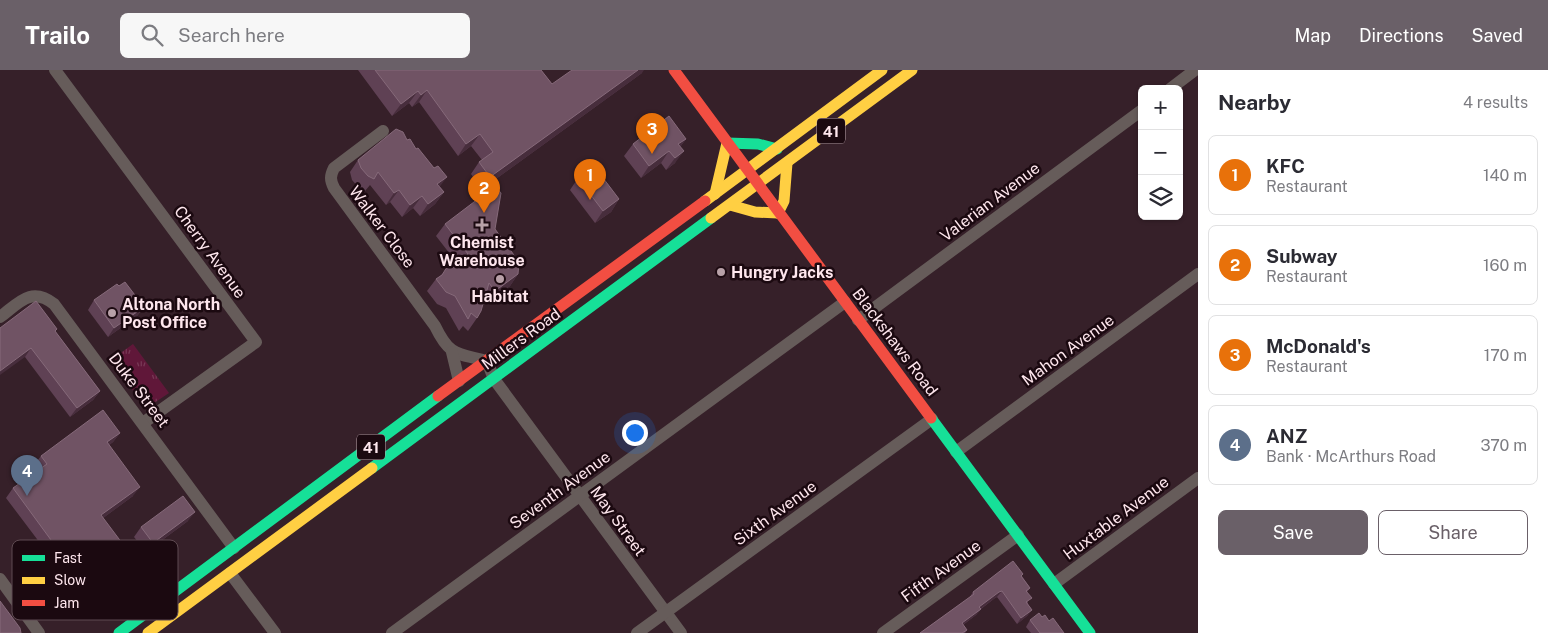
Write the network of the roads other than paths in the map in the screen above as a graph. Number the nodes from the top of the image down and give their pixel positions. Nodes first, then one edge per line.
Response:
1 (55, 70) edge
2 (674, 70) edge
3 (882, 70) edge
4 (912, 70) edge
5 (1195, 70) edge
6 (1175, 85) edge
7 (1138, 113) edge
8 (383, 131) dead end
9 (727, 143) junction
10 (777, 149) junction
11 (787, 162) junction
12 (747, 171) junction
13 (758, 184) junction
14 (715, 194) junction
15 (730, 205) junction
16 (778, 213) junction
17 (1198, 274) edge
18 (845, 302) junction
19 (0, 318) edge
20 (858, 320) junction
21 (452, 352) junction
22 (482, 365) junction
23 (494, 379) junction
24 (459, 381) junction
25 (932, 419) junction
26 (143, 423) junction
27 (956, 452) junction
28 (1198, 478) edge
29 (580, 496) junction
30 (1018, 535) junction
31 (234, 548) junction
32 (230, 573) junction
33 (0, 579) edge
34 (1054, 584) junction
35 (178, 589) edge
36 (12, 595) edge
37 (178, 611) edge
38 (666, 612) junction
39 (31, 620) edge
40 (137, 620) edge
41 (166, 620) edge
42 (40, 632) edge
43 (119, 633) edge
44 (148, 633) edge
45 (275, 633) edge
46 (392, 633) edge
47 (637, 633) edge
48 (681, 633) edge
49 (884, 633) edge
50 (1090, 633) edge

1 - 26 street, Cherry Avenue
2 - 9 main road, Blackshaws Road
3 - 10 main road, Millers Road / 41
4 - 11 main road, Millers Road / 41
5 - 6 street
7 - 20 street, Valerian Avenue
8 - 21 street, Walker Close
9 - 10 main road
9 - 12 main road, Blackshaws Road
9 - 14 main road
10 - 12 main road, Millers Road / 41
11 - 13 main road, Millers Road / 41
11 - 16 main road
12 - 13 main road, Blackshaws Road
12 - 14 main road, Millers Road / 41
13 - 15 main road, Millers Road / 41
13 - 16 main road, Blackshaws Road
14 - 22 main road, Millers Road / 41
15 - 16 main road
15 - 23 main road, Millers Road / 41
16 - 18 main road, Blackshaws Road
17 - 27 street, Mahon Avenue
18 - 20 main road, Blackshaws Road
18 - 29 street, Seventh Avenue
19 - 26 street, Duke Street
20 - 25 main road, Blackshaws Road
21 - 22 street
21 - 24 street, Walker Close
22 - 23 street, May Street
22 - 24 main road, Millers Road / 41
23 - 29 street, May Street
23 - 32 main road, Millers Road / 41
24 - 31 main road, Millers Road / 41
25 - 27 main road, Blackshaws Road
25 - 38 street, Sixth Avenue
26 - 31 street, Duke Street
27 - 30 main road, Blackshaws Road
28 - 34 street, Huxtable Avenue
29 - 38 street, May Street
29 - 46 street, Seventh Avenue
30 - 34 main road, Blackshaws Road
30 - 49 street, Fifth Avenue
31 - 35 main road, Millers Road / 41
32 - 37 main road, Millers Road / 41
32 - 45 street
33 - 36 street
34 - 50 main road, Blackshaws Road
38 - 47 street, Sixth Avenue
38 - 48 street, May Street
39 - 42 street
40 - 43 main road, Millers Road / 41
41 - 44 main road, Millers Road / 41

